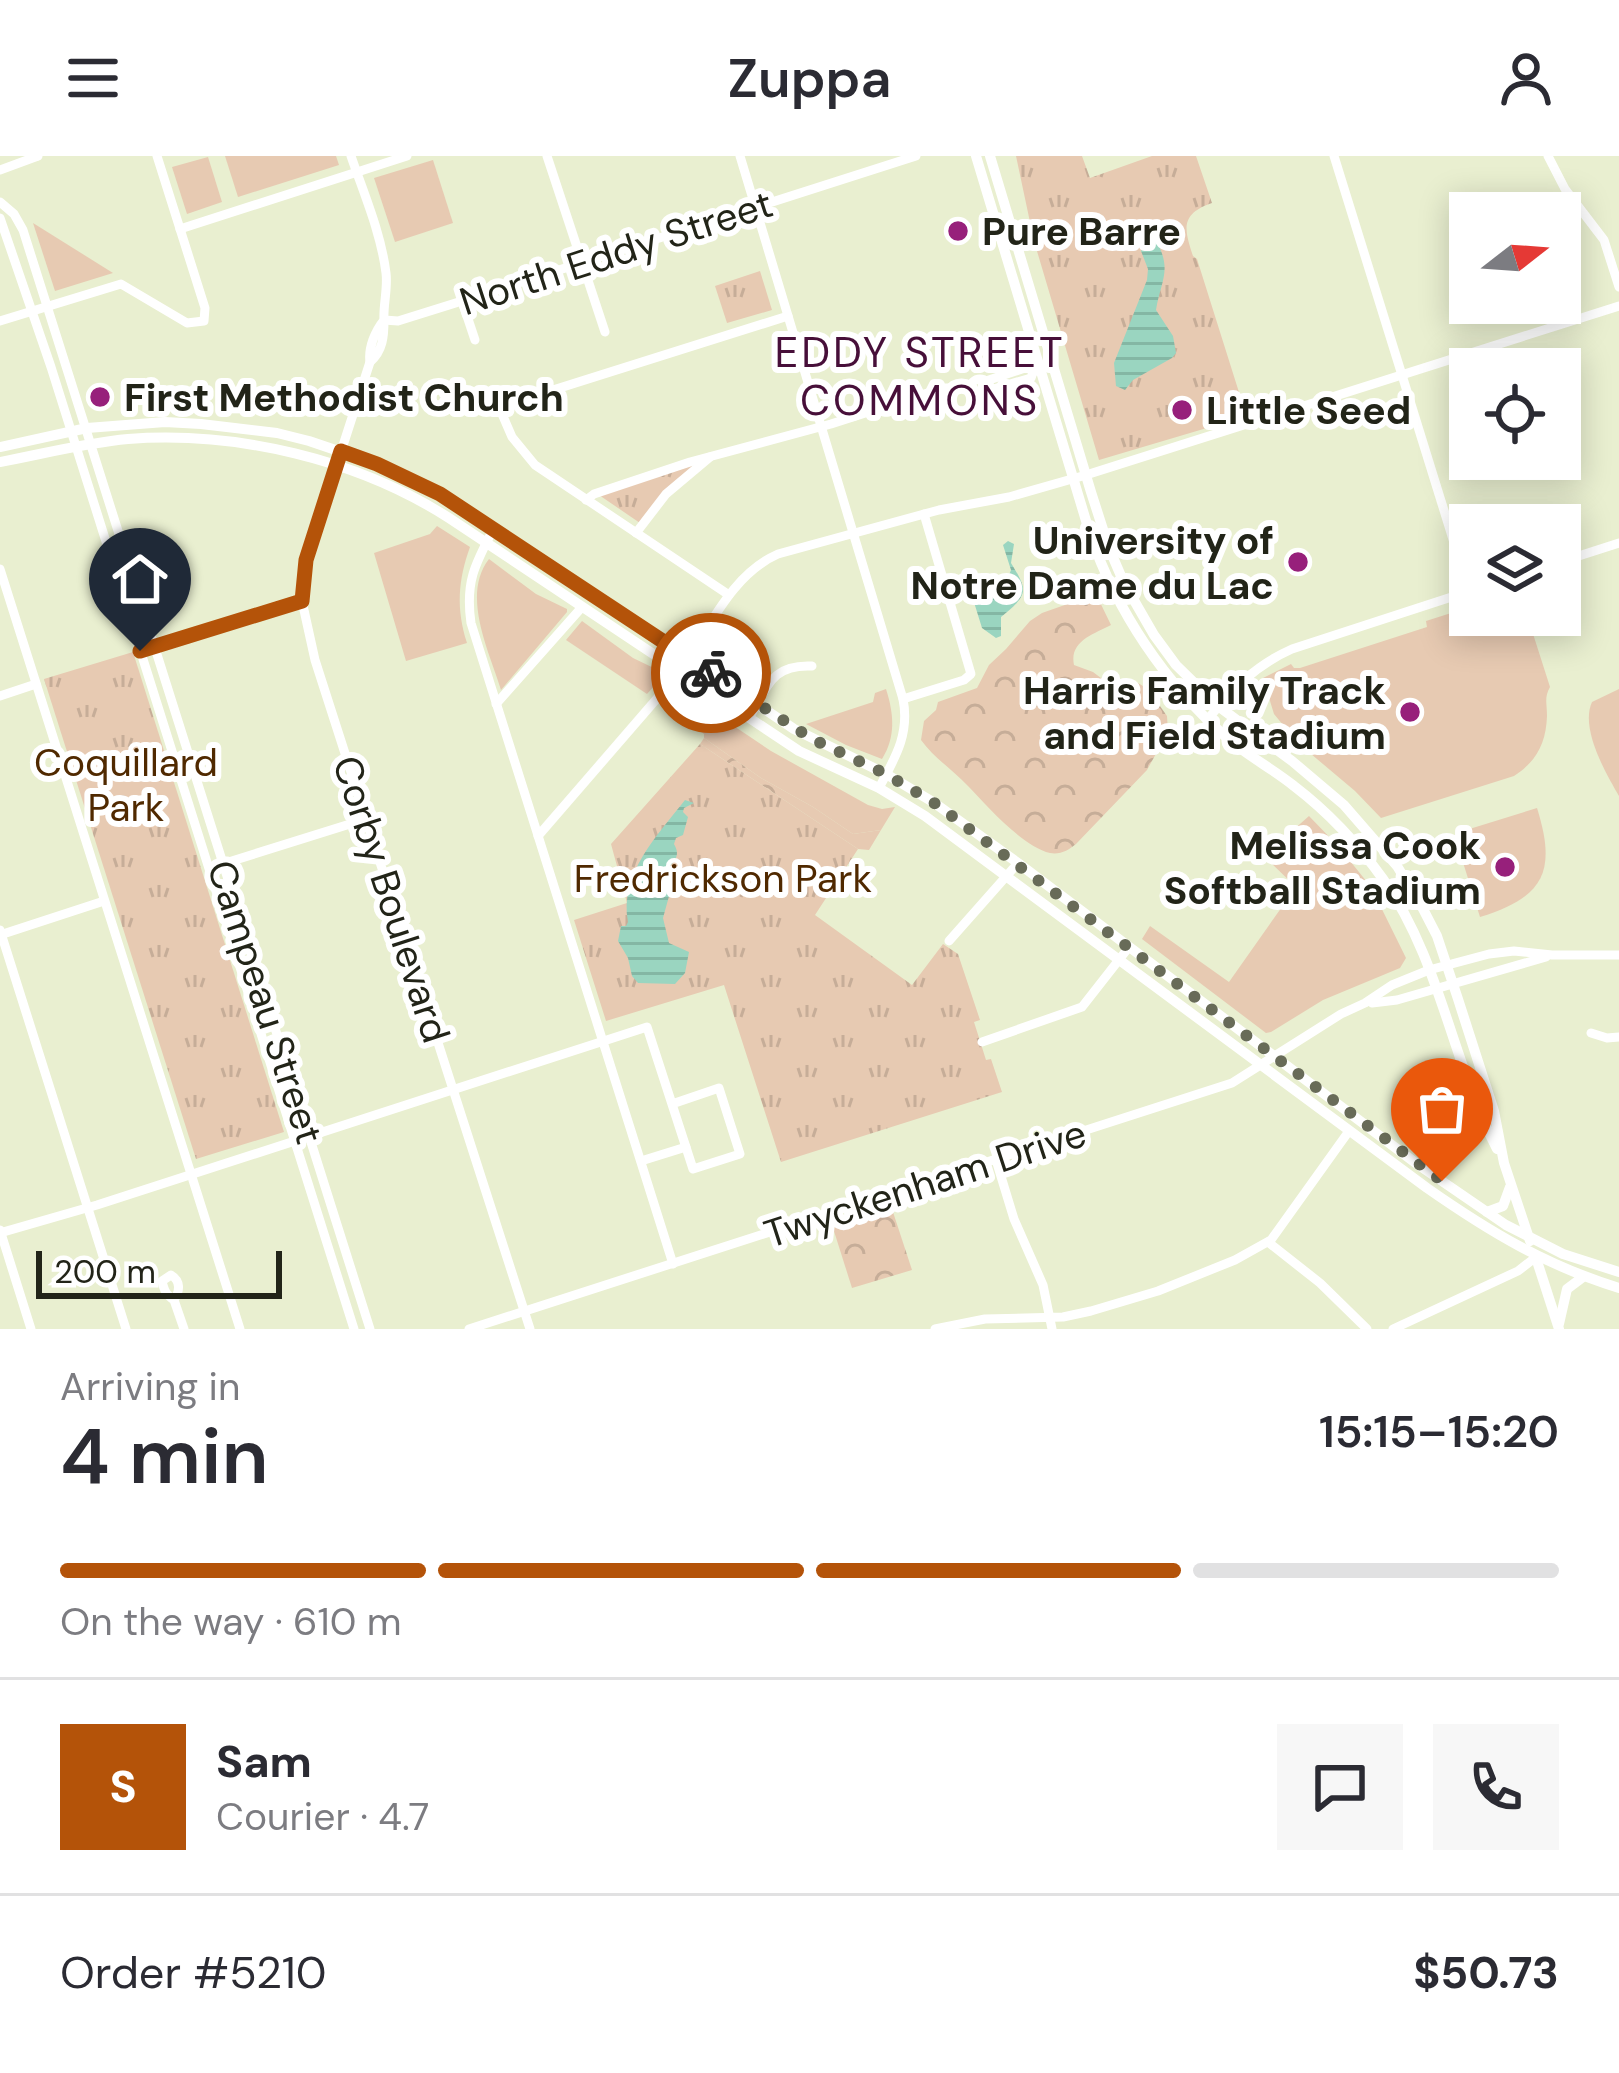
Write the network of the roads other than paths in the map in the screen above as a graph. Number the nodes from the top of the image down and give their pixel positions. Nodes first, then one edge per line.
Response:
1 (38, 156) edge
2 (157, 156) edge
3 (351, 156) edge
4 (407, 156) edge
5 (547, 156) edge
6 (740, 156) edge
7 (916, 156) edge
8 (976, 156) edge
9 (990, 156) edge
10 (1334, 156) edge
11 (1548, 156) edge
12 (0, 170) edge
13 (357, 172) junction
14 (0, 202) edge
15 (755, 207) junction
16 (0, 218) edge
17 (180, 229) junction
18 (582, 262) junction
19 (1619, 286) edge
20 (462, 301) junction
21 (46, 306) junction
22 (1619, 306) edge
23 (32, 311) junction
24 (788, 316) junction
25 (384, 320) junction
26 (0, 321) edge
27 (605, 332) dead end
28 (475, 340) dead end
29 (1037, 370) junction
30 (1401, 376) junction
31 (988, 386) junction
32 (970, 388) junction
33 (821, 427) junction
34 (87, 428) junction
35 (70, 430) junction
36 (92, 443) junction
37 (75, 446) junction
38 (0, 447) edge
39 (341, 451) junction
40 (710, 457) junction
41 (0, 462) edge
42 (336, 467) junction
43 (1080, 477) junction
44 (586, 500) junction
45 (924, 514) junction
46 (1449, 526) edge
47 (494, 528) junction
48 (636, 532) junction
49 (854, 535) junction
50 (486, 543) junction
51 (1619, 543) edge
52 (1581, 555) edge
53 (0, 569) edge
54 (729, 595) junction
55 (1449, 598) edge
56 (302, 601) junction
57 (582, 607) junction
58 (154, 647) junction
59 (140, 651) junction
60 (688, 658) junction
61 (812, 665) dead end
62 (680, 673) junction
63 (36, 684) junction
64 (0, 696) edge
65 (903, 699) junction
66 (496, 704) junction
67 (757, 705) junction
68 (1218, 706) junction
69 (749, 718) junction
70 (1208, 719) junction
71 (886, 774) junction
72 (879, 788) junction
73 (366, 819) junction
74 (538, 836) junction
75 (1018, 863) junction
76 (223, 864) junction
77 (208, 868) junction
78 (1007, 876) junction
79 (104, 901) junction
80 (0, 933) edge
81 (949, 941) dead end
82 (1129, 947) junction
83 (1552, 955) junction
84 (1619, 955) edge
85 (1121, 960) junction
86 (1447, 965) junction
87 (1429, 970) junction
88 (1453, 983) junction
89 (1436, 988) junction
90 (1365, 1003) junction
91 (1592, 1034) dead end
92 (1619, 1037) edge
93 (603, 1041) junction
94 (982, 1042) dead end
95 (1275, 1056) junction
96 (1262, 1066) junction
97 (453, 1090) junction
98 (672, 1103) junction
99 (1349, 1131) junction
100 (309, 1136) junction
101 (296, 1141) junction
102 (686, 1147) junction
103 (996, 1160) junction
104 (641, 1161) junction
105 (1504, 1162) junction
106 (192, 1174) junction
107 (1510, 1184) junction
108 (88, 1208) junction
109 (1487, 1212) junction
110 (0, 1232) edge
111 (1528, 1238) junction
112 (1268, 1242) junction
113 (1536, 1257) junction
114 (673, 1264) junction
115 (1619, 1272) edge
116 (1583, 1277) junction
117 (1619, 1288) edge
118 (174, 1300) dead end
119 (524, 1311) junction
120 (1052, 1323) edge
121 (1559, 1328) edge
122 (32, 1329) edge
123 (126, 1329) edge
124 (184, 1329) edge
125 (240, 1329) edge
126 (354, 1329) edge
127 (370, 1329) edge
128 (469, 1329) edge
129 (530, 1329) edge
130 (935, 1329) edge
131 (1367, 1329) edge
132 (1394, 1329) edge

1 - 12 street
2 - 17 street
3 - 13 street, Corby Boulevard
4 - 13 street
5 - 18 street
6 - 15 street
7 - 15 street, North Eddy Street
8 - 29 main road
9 - 43 main road
10 - 30 street
11 - 19 street
13 - 17 street
13 - 25 street, Corby Boulevard
14 - 21 street, Campeau Street
15 - 18 street, North Eddy Street
15 - 24 street
16 - 23 street, Campeau Street
17 - 21 street
18 - 20 street, North Eddy Street
18 - 27 street
20 - 25 street, North Eddy Street
20 - 28 street
21 - 23 street
21 - 34 street, Campeau Street
22 - 30 street
23 - 26 street
23 - 35 street, Campeau Street
24 - 33 street
24 - 44 street
25 - 39 street, Corby Boulevard
29 - 31 street
29 - 43 main road
30 - 43 street
30 - 46 street
31 - 32 street
31 - 32 street
32 - 33 street
33 - 40 street
33 - 49 street
34 - 35 main road
34 - 36 street, Campeau Street
34 - 39 main road
35 - 37 street, Campeau Street
35 - 38 main road
36 - 37 main road
36 - 42 main road
36 - 58 street, Campeau Street
37 - 41 main road
37 - 59 street, Campeau Street
39 - 42 street, Corby Boulevard
39 - 47 main road
40 - 44 street
40 - 48 street
42 - 50 main road
42 - 56 street, Corby Boulevard
43 - 45 street
43 - 68 main road
43 - 70 main road
44 - 48 street
45 - 49 street
45 - 65 street
47 - 50 street
47 - 60 main road
48 - 54 street
49 - 54 street
49 - 65 street
50 - 57 main road
50 - 66 street
51 - 52 street
53 - 63 street
54 - 60 street
55 - 68 street
56 - 58 street
56 - 73 street, Corby Boulevard
57 - 62 main road
57 - 66 street
58 - 59 street
58 - 76 street, Campeau Street
59 - 77 street, Campeau Street
60 - 67 main road
61 - 67 street
62 - 69 main road
62 - 74 street
63 - 64 street
63 - 79 street
65 - 71 street
66 - 74 street
67 - 69 street
67 - 71 main road
68 - 70 street
68 - 86 main road
69 - 72 main road
70 - 87 main road
71 - 72 street
71 - 75 main road
72 - 78 main road
73 - 76 street
73 - 97 street, Corby Boulevard
74 - 93 street
75 - 78 street
75 - 82 main road
76 - 77 street
76 - 100 street, Campeau Street
77 - 101 street, Campeau Street
78 - 81 street
78 - 85 main road
79 - 80 street
79 - 106 street
80 - 108 street
82 - 85 street
82 - 95 main road
83 - 84 street, Twyckenham Drive
83 - 86 street, Twyckenham Drive
83 - 88 street, Twyckenham Drive
85 - 94 street
85 - 96 main road
86 - 87 street, Twyckenham Drive
86 - 88 main road
87 - 89 main road
87 - 90 street, Twyckenham Drive
88 - 89 street, Twyckenham Drive
88 - 105 main road
89 - 90 street, Twyckenham Drive
89 - 105 main road
90 - 95 street, Twyckenham Drive
91 - 92 street
93 - 97 street
93 - 98 street
93 - 104 street
95 - 96 street, Twyckenham Drive
95 - 109 main road
96 - 99 main road
96 - 103 street, Twyckenham Drive
97 - 100 street
97 - 119 street, Corby Boulevard
98 - 102 street
98 - 102 street
99 - 112 street
99 - 113 main road
100 - 101 street
100 - 127 street, Campeau Street
101 - 106 street
101 - 126 street, Campeau Street
102 - 104 street
103 - 114 street, Twyckenham Drive
103 - 120 street
104 - 114 street
105 - 107 main road
106 - 108 street
106 - 125 street
107 - 109 main road
107 - 111 main road
108 - 110 street
108 - 123 street
109 - 111 main road
110 - 122 street
111 - 113 main road
111 - 115 main road
112 - 120 street
112 - 131 street
113 - 116 main road
113 - 121 main road
113 - 132 street
114 - 119 street, Twyckenham Drive
116 - 117 main road
116 - 121 main road
118 - 124 street
119 - 128 street, Twyckenham Drive
119 - 129 street, Corby Boulevard
120 - 130 street

